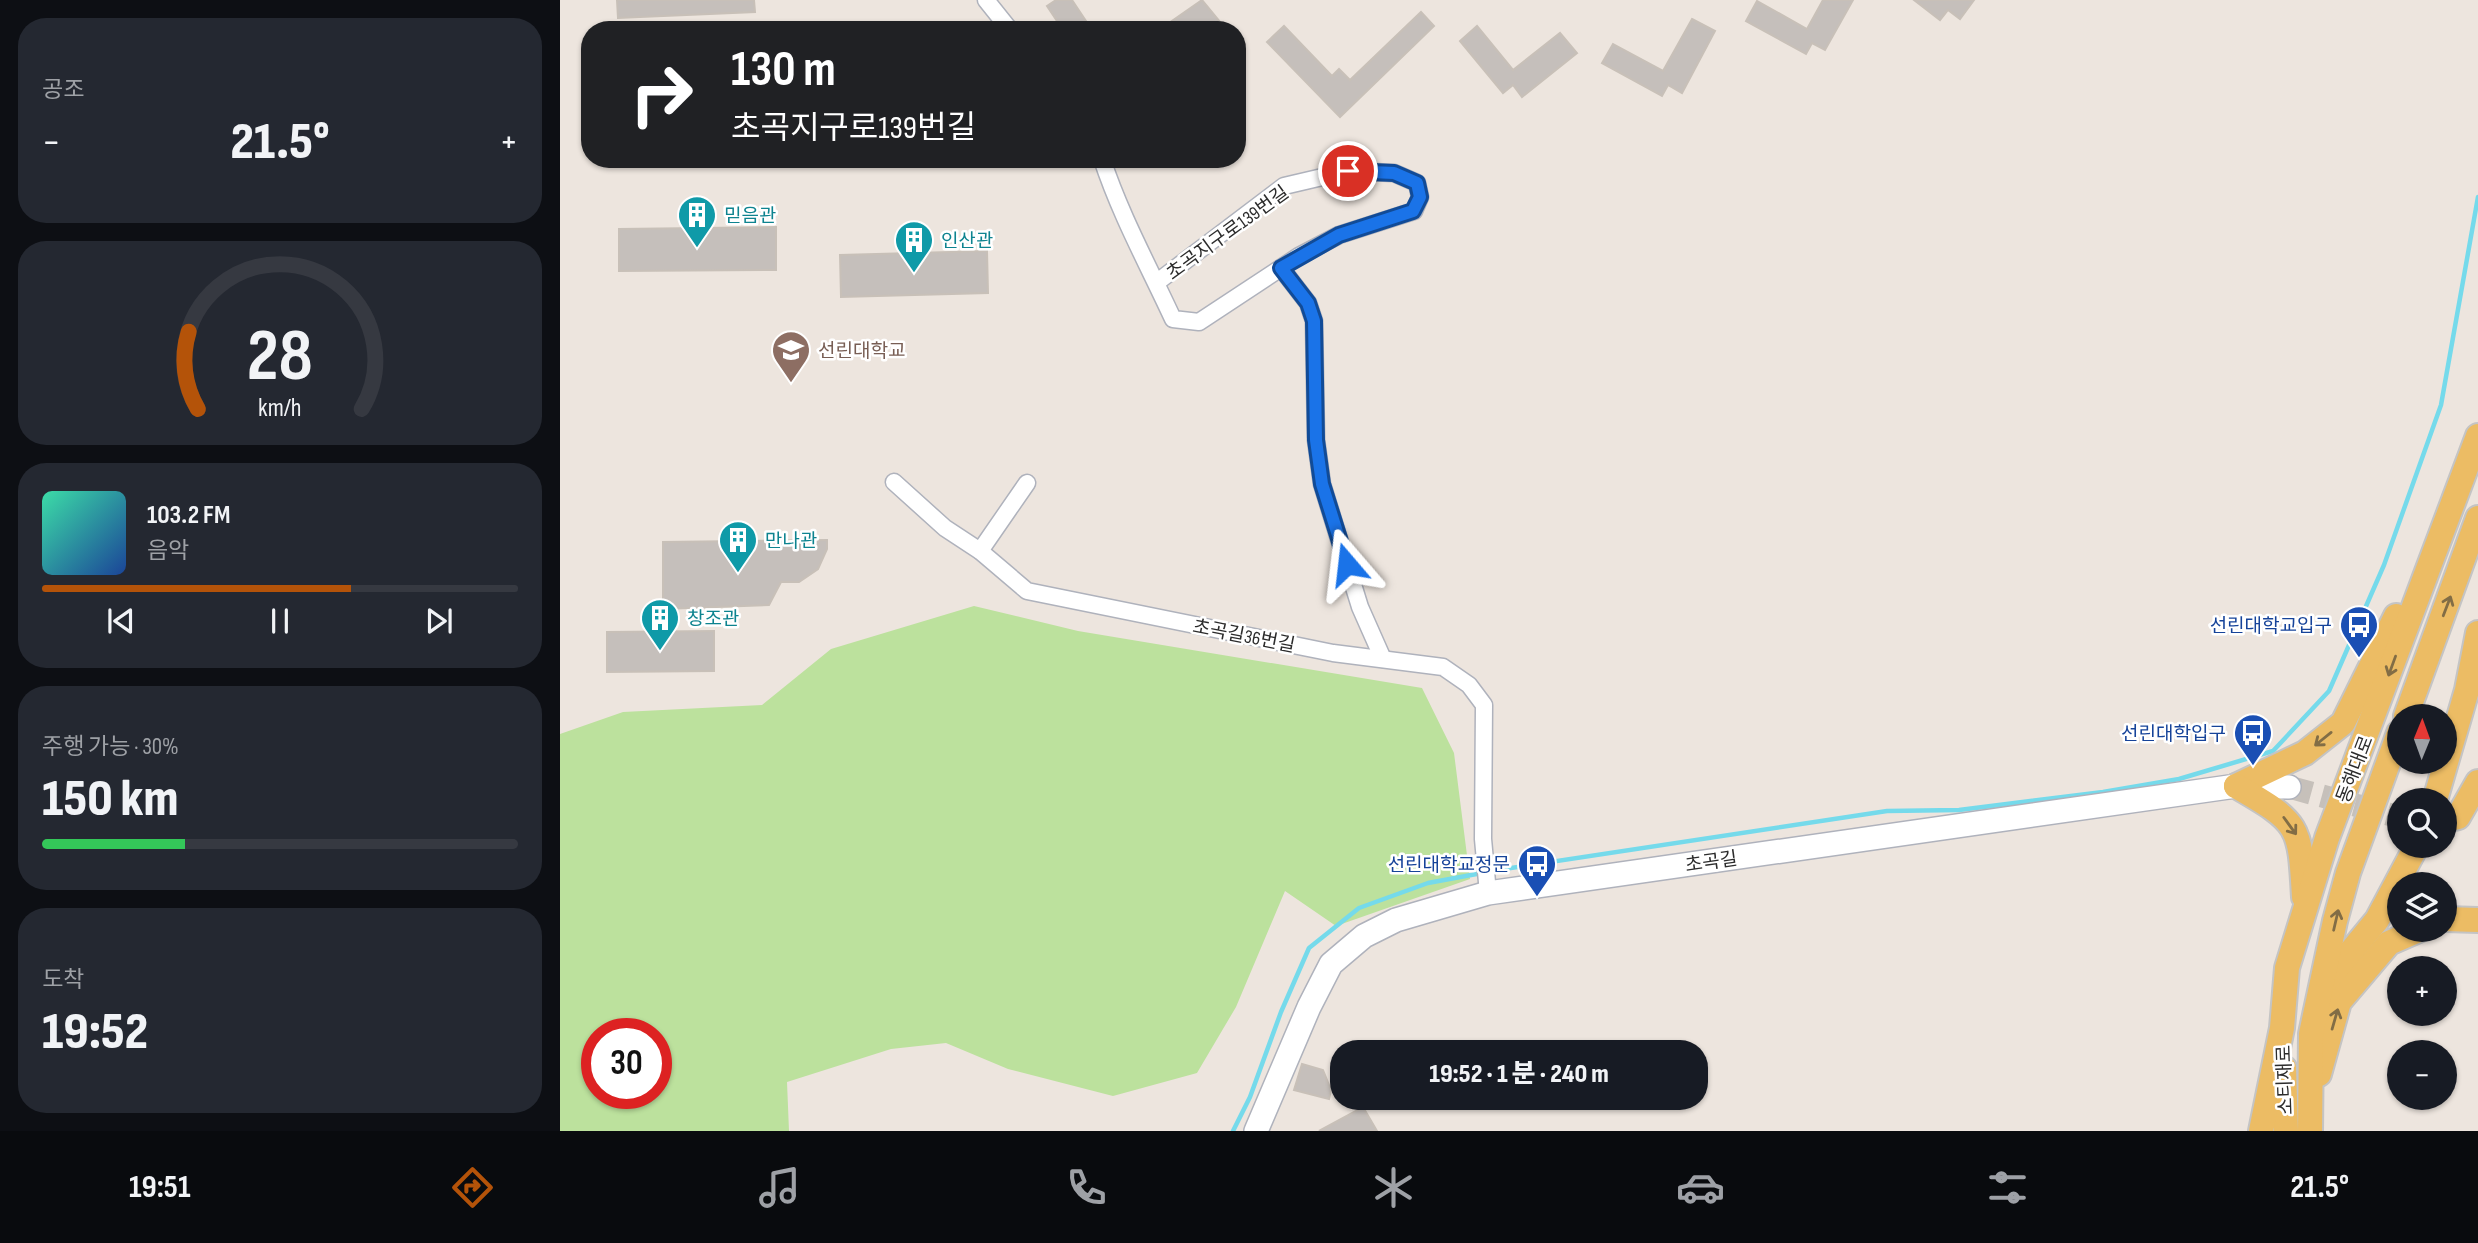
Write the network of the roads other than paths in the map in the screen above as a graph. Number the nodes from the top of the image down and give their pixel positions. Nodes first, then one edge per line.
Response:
1 (986, 0) edge
2 (1003, 21) edge
3 (1106, 168) edge
4 (1281, 268) junction
5 (1156, 283) junction
6 (2478, 436) edge
7 (894, 482) dead end
8 (1027, 483) dead end
9 (2449, 509) junction
10 (2478, 518) edge
11 (980, 551) junction
12 (2478, 634) edge
13 (1383, 659) junction
14 (2410, 704) edge
15 (2387, 766) edge
16 (2478, 782) edge
17 (2236, 786) junction
18 (2289, 787) tunnel mouth
19 (2438, 788) edge
20 (2457, 817) edge
21 (2410, 858) edge
22 (1488, 885) junction
23 (2305, 917) junction
24 (2457, 919) edge
25 (2478, 920) edge
26 (2391, 942) edge
27 (2322, 986) junction
28 (2282, 1028) junction
29 (2310, 1120) edge
30 (1256, 1131) edge
31 (2261, 1131) edge
32 (2286, 1131) edge

1 - 2 street
3 - 5 street, 초곡지구로139번길
4 - 5 street, 초곡지구로139번길
4 - 5 street, 초곡지구로139번길
4 - 13 street
6 - 9 main road, 동해대로
7 - 11 street, 초곡길36번길
8 - 11 street
9 -> 17 main road
9 -> 23 main road, 동해대로
14 -> 10 main road
11 - 13 street, 초곡길36번길
12 - 19 main road
13 - 22 street, 초곡길36번길
27 -> 15 main road, 동해대로
16 - 20 main road
17 - 18 street, 초곡길
17 - 22 street, 초곡길
17 -> 23 main road
21 - 27 main road
22 - 30 street, 초곡길
23 - 28 main road, 동해대로
24 - 25 main road
29 -> 26 main road
27 - 29 main road, 동해대로
28 - 31 main road
28 - 32 main road, 소티재로

